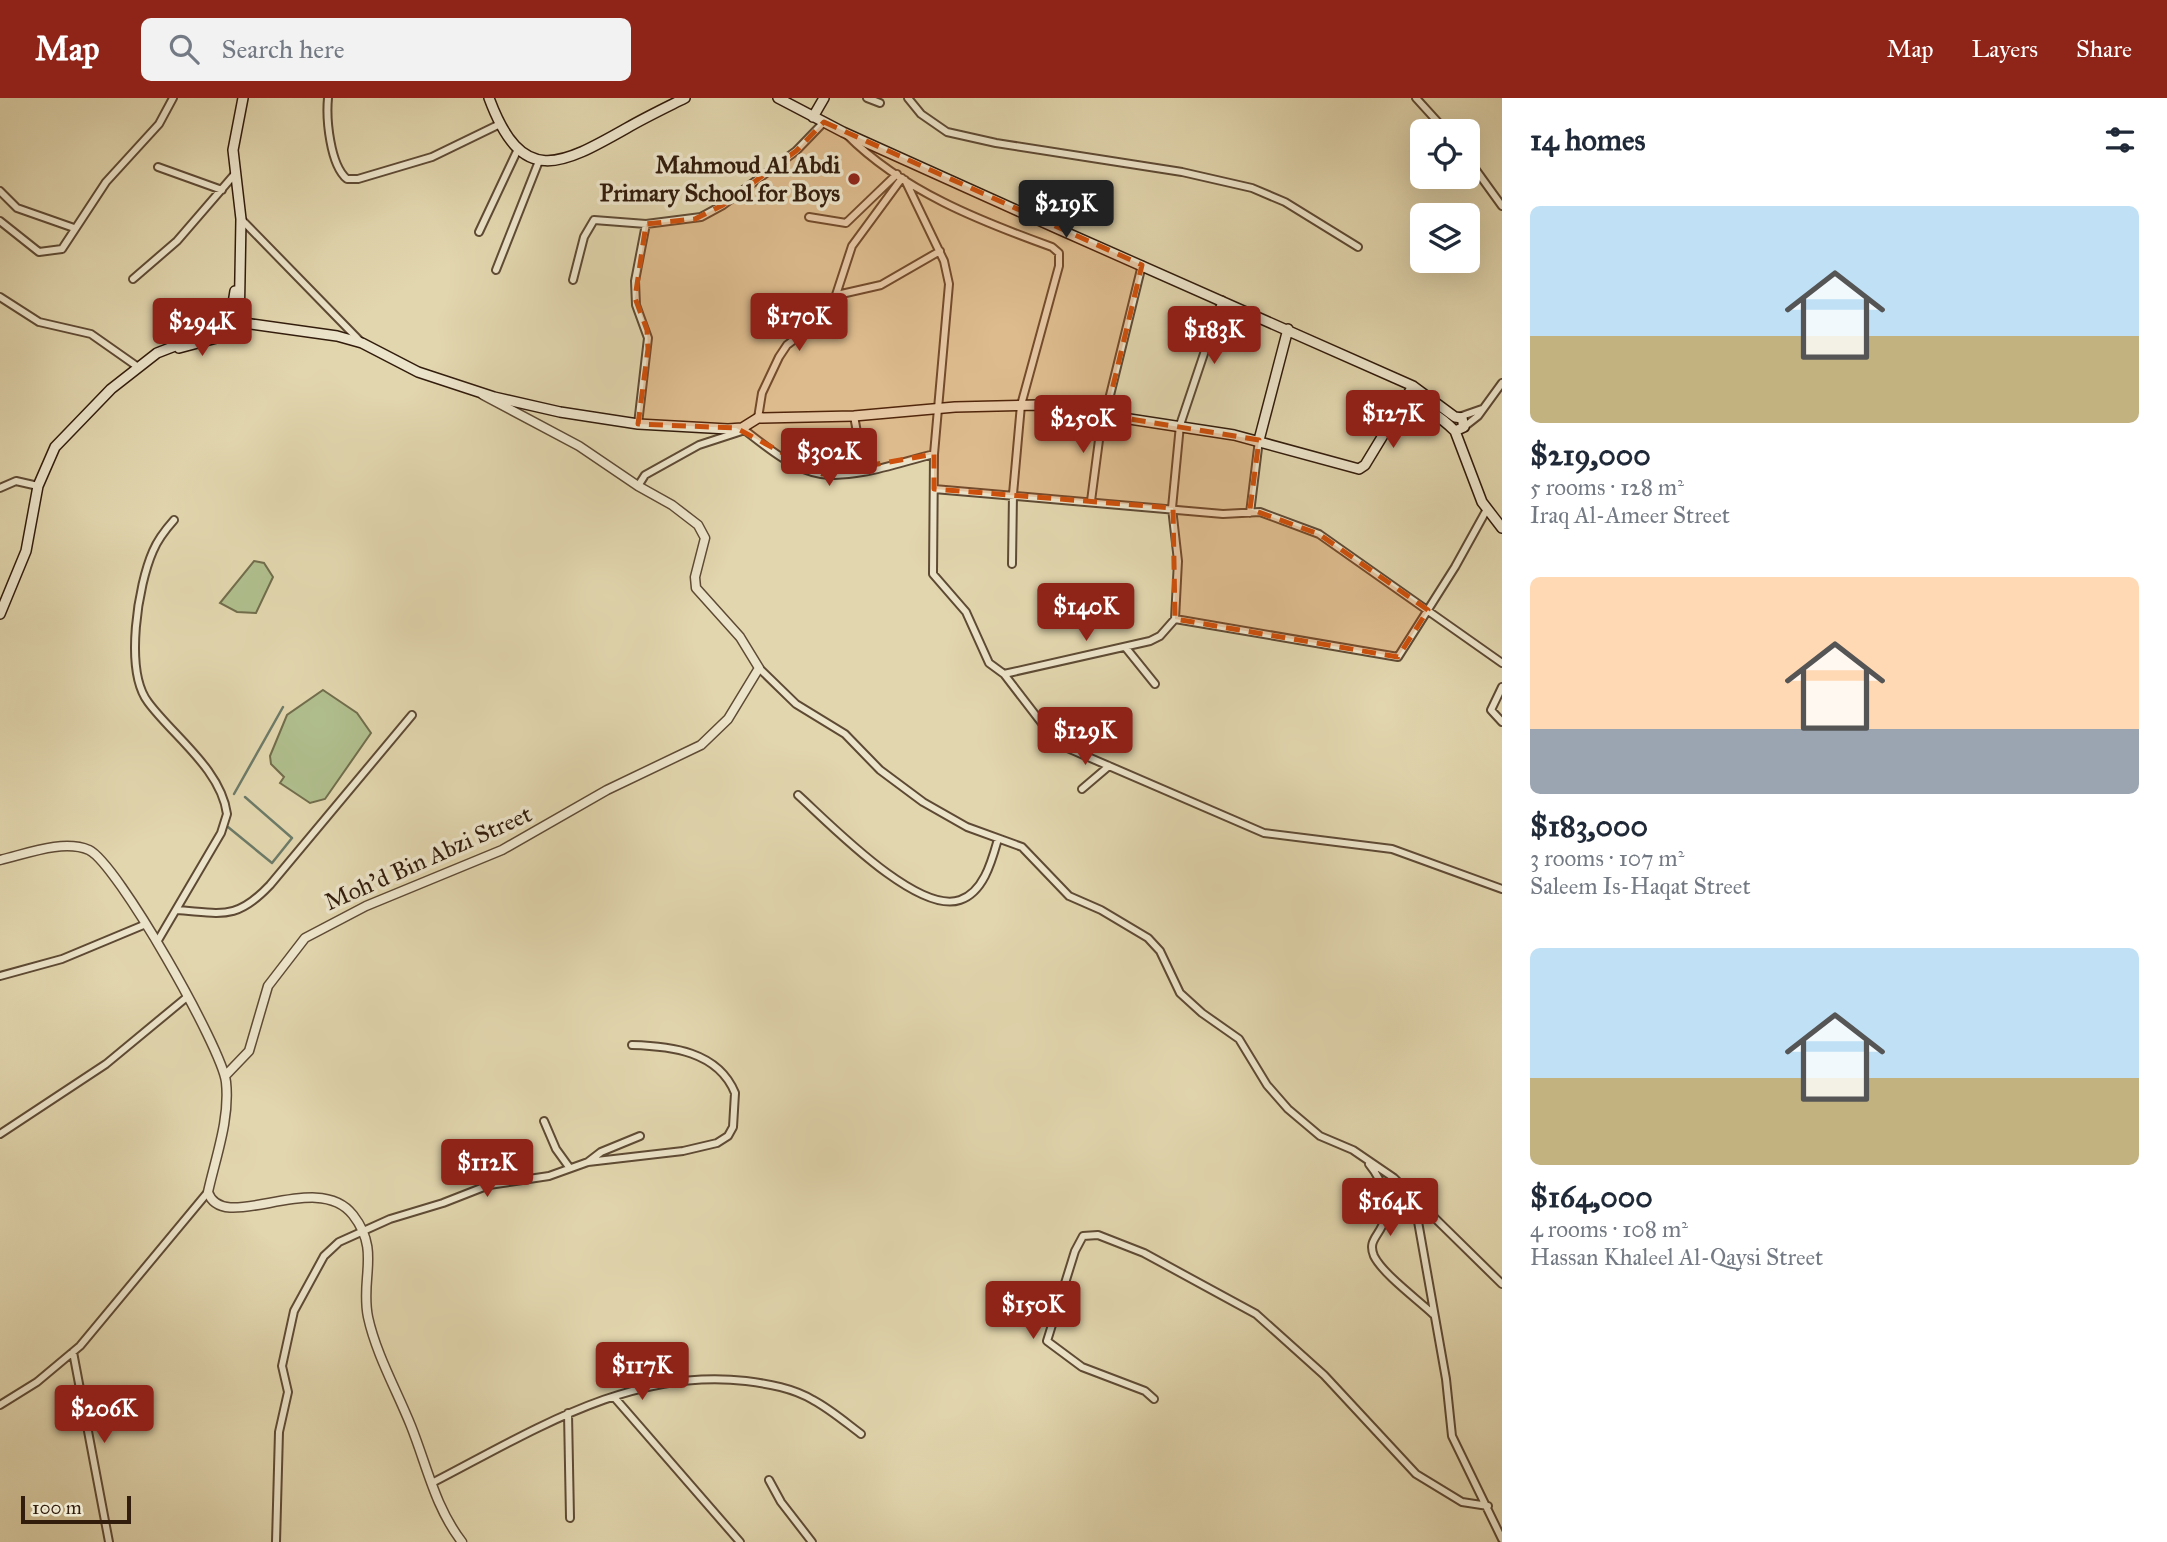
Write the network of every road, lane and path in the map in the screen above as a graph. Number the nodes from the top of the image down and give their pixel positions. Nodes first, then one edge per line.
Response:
1 (173, 98) edge
2 (243, 98) edge
3 (328, 98) edge
4 (489, 98) edge
5 (685, 98) edge
6 (778, 98) edge
7 (824, 98) edge
8 (867, 98) edge
9 (908, 98) edge
10 (1416, 98) edge
11 (880, 103) dead end
12 (813, 117) junction
13 (1435, 119) edge
14 (824, 122) junction
15 (500, 124) junction
16 (843, 132) junction
17 (518, 149) junction
18 (539, 161) junction
19 (158, 167) dead end
20 (234, 175) junction
21 (1480, 176) edge
22 (901, 178) junction
23 (222, 190) junction
24 (0, 191) edge
25 (1502, 206) edge
26 (809, 217) dead end
27 (241, 219) junction
28 (0, 221) edge
29 (646, 224) junction
30 (74, 228) junction
31 (479, 232) dead end
32 (1358, 247) dead end
33 (940, 251) junction
34 (1142, 265) junction
35 (496, 270) dead end
36 (133, 279) dead end
37 (573, 280) dead end
38 (837, 295) junction
39 (0, 298) edge
40 (1222, 300) junction
41 (234, 328) junction
42 (1288, 328) junction
43 (362, 344) junction
44 (138, 367) junction
45 (1413, 386) junction
46 (1502, 386) edge
47 (475, 390) junction
48 (1405, 402) junction
49 (1021, 405) junction
50 (1484, 408) junction
51 (937, 409) junction
52 (1106, 415) junction
53 (854, 416) junction
54 (758, 418) junction
55 (638, 424) junction
56 (1457, 424) junction
57 (1180, 425) junction
58 (744, 429) junction
59 (1259, 440) junction
60 (934, 454) junction
61 (864, 470) junction
62 (38, 486) junction
63 (638, 486) junction
64 (0, 488) edge
65 (934, 489) junction
66 (1013, 494) junction
67 (1091, 501) junction
68 (1172, 508) junction
69 (1486, 511) junction
70 (1250, 513) junction
71 (174, 520) dead end
72 (1502, 528) edge
73 (1012, 564) dead end
74 (1428, 610) junction
75 (0, 614) edge
76 (1175, 619) junction
77 (1126, 648) junction
78 (1502, 663) edge
79 (759, 668) junction
80 (1004, 674) junction
81 (1155, 684) dead end
82 (1502, 687) edge
83 (412, 715) dead end
84 (1502, 722) edge
85 (1108, 766) junction
86 (1082, 789) dead end
87 (798, 795) dead end
88 (998, 839) junction
89 (0, 860) edge
90 (1502, 888) edge
91 (176, 910) junction
92 (146, 924) junction
93 (157, 942) junction
94 (0, 976) edge
95 (187, 997) junction
96 (632, 1045) dead end
97 (225, 1076) junction
98 (544, 1121) dead end
99 (0, 1134) edge
100 (640, 1136) dead end
101 (1367, 1161) junction
102 (588, 1162) junction
103 (569, 1167) junction
104 (208, 1192) junction
105 (1414, 1197) junction
106 (364, 1231) junction
107 (1502, 1284) edge
108 (1434, 1315) junction
109 (73, 1352) junction
110 (614, 1397) junction
111 (1154, 1399) dead end
112 (0, 1405) edge
113 (568, 1413) junction
114 (860, 1434) dead end
115 (769, 1480) dead end
116 (432, 1483) junction
117 (1488, 1506) junction
118 (570, 1518) dead end
119 (1502, 1539) edge
120 (109, 1542) edge
121 (276, 1542) edge
122 (462, 1542) edge
123 (740, 1542) edge
124 (812, 1542) edge

1 - 30 street
2 - 20 main road
3 - 15 street
4 - 15 main road
5 - 18 main road
6 - 12 main road
7 - 12 main road
8 - 11 street
9 - 32 street
10 - 13 street
12 - 14 main road
14 - 16 main road
14 - 29 street
15 - 17 main road
16 - 22 street
16 - 34 main road
17 - 18 main road
17 - 31 street
18 - 35 street
19 - 23 street
20 - 23 street
20 - 27 main road
21 - 25 street
22 - 26 street
22 - 33 street
22 - 38 street
22 - 49 street
23 - 36 street
24 - 30 street
27 - 41 main road
27 - 43 street
28 - 30 street
29 - 37 street
29 - 55 street
33 - 38 street
33 - 51 street
34 - 40 main road
34 - 52 street
38 - 54 street
39 - 44 street
40 - 42 main road
40 - 57 street
41 - 43 main road
41 - 44 main road
42 - 45 main road
42 - 59 main road
43 - 47 main road
44 - 62 main road
45 - 48 main road
45 - 56 main road
46 - 50 street
47 - 55 main road
47 - 63 street
48 - 56 main road
48 - 59 main road
49 - 51 main road
49 - 52 main road
49 - 66 street
50 - 56 street
50 - 56 street
51 - 53 main road
51 - 60 street
52 - 57 main road
52 - 67 street
53 - 54 main road
53 - 61 street
54 - 58 main road
55 - 58 main road
56 - 69 main road
57 - 59 main road
57 - 68 street
58 - 61 street
58 - 63 street
59 - 70 street
60 - 61 street
60 - 65 street
62 - 64 street
62 - 75 main road
63 - 79 street
65 - 66 street
65 - 80 street
66 - 67 street
66 - 73 street
67 - 68 street
68 - 70 street
68 - 76 street
69 - 72 main road
69 - 74 street
70 - 74 street
71 - 91 street
74 - 76 street
74 - 78 street
76 - 77 street
77 - 80 street
77 - 81 street
79 - 88 street
79 - 97 street, Moh’d Bin Abzi Street
80 - 85 street
82 - 84 street
83 - 91 street
85 - 86 street
85 - 90 street
87 - 88 street
88 - 101 street
89 - 92 street
91 - 93 street
92 - 93 street
92 - 94 street
93 - 95 street
95 - 97 street
95 - 99 street
96 - 102 street
97 - 104 street
98 - 103 street
100 - 102 street
101 - 105 street
101 - 108 street
102 - 103 street
103 - 106 street
104 - 106 street
104 - 109 street
105 - 107 street
105 - 108 street
106 - 116 street
106 - 121 street
108 - 117 street
109 - 112 street
109 - 120 street
110 - 113 street
110 - 114 street
110 - 123 street
111 - 117 street
113 - 116 street
113 - 118 street
115 - 124 street
116 - 122 street
117 - 119 street

